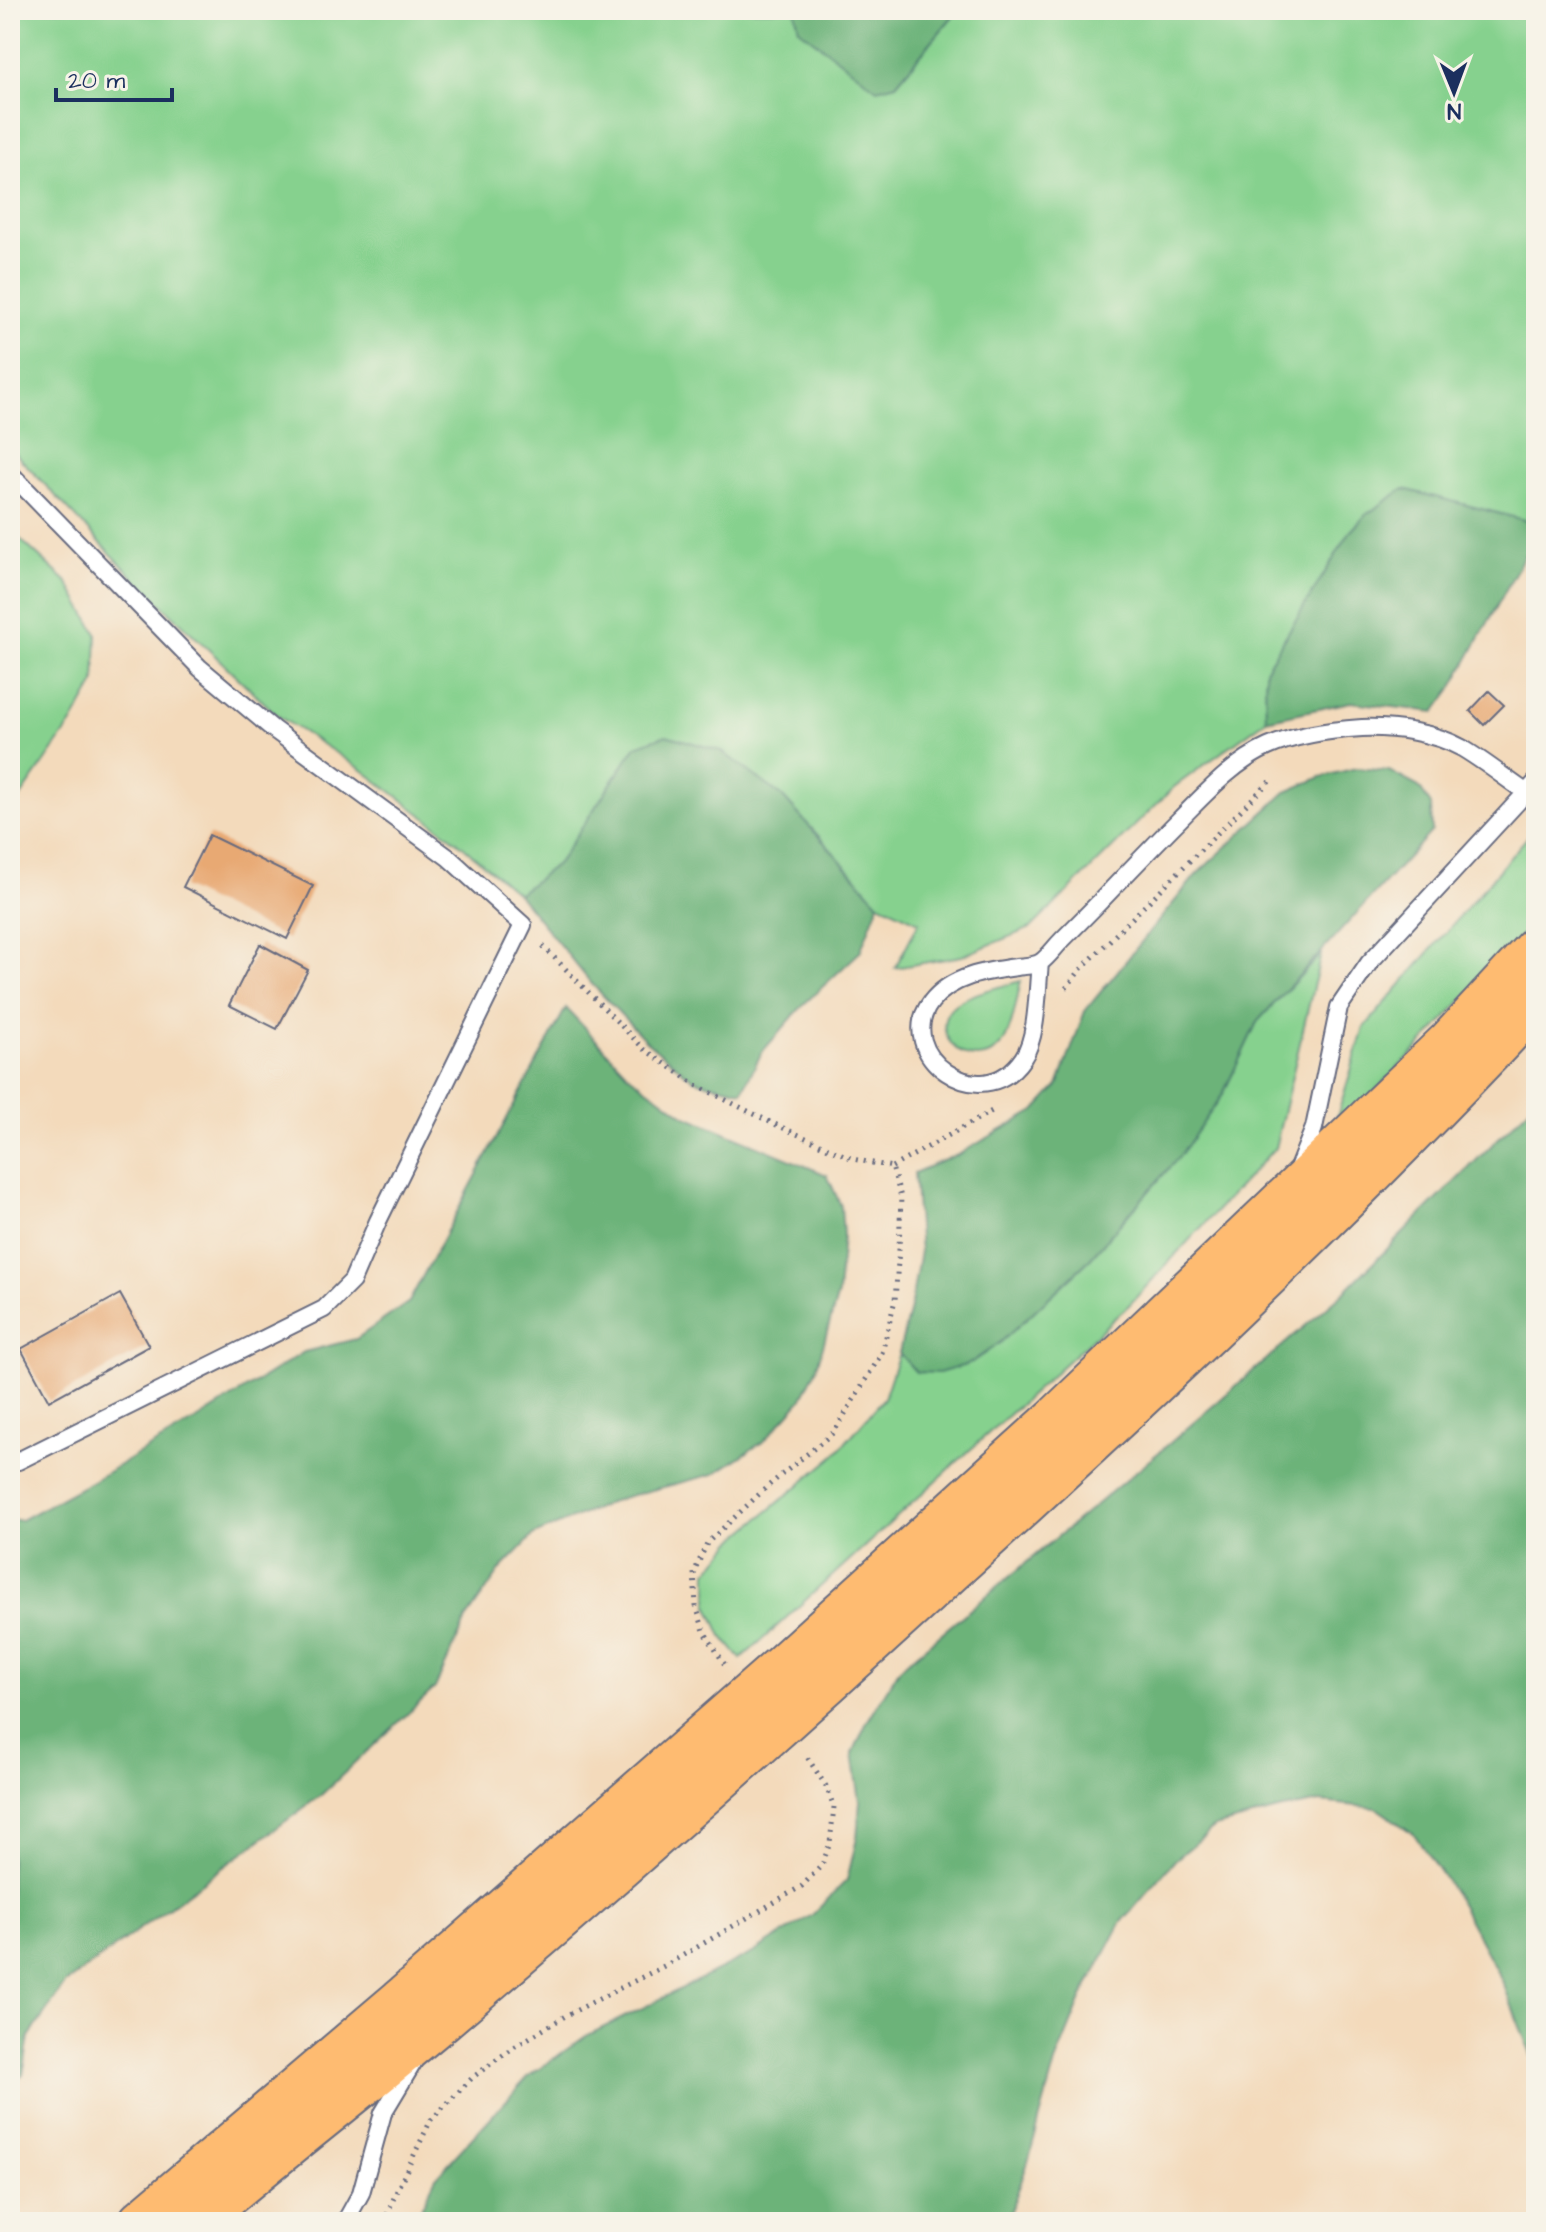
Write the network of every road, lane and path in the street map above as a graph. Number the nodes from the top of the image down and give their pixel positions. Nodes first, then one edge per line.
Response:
1 (10, 473) edge
2 (1280, 772) dead end
3 (1531, 787) edge
4 (523, 925) junction
5 (1536, 949) edge
6 (1040, 963) junction
7 (1063, 996) dead end
8 (1536, 1002) edge
9 (1000, 1107) dead end
10 (892, 1167) junction
11 (1279, 1206) junction
12 (18, 1461) dead end
13 (725, 1666) dead end
14 (803, 1751) dead end
15 (437, 2023) junction
16 (141, 2222) edge
17 (194, 2222) edge
18 (345, 2222) edge
19 (384, 2222) edge

1 - 4 lane
2 - 7 path
3 - 6 lane
3 - 11 lane
4 - 10 path
4 - 12 lane
5 - 11 highway
6 - 6 lane
8 - 15 highway
9 - 10 path
10 - 13 path
11 - 16 highway
14 - 19 path
15 - 17 highway
15 - 18 lane

